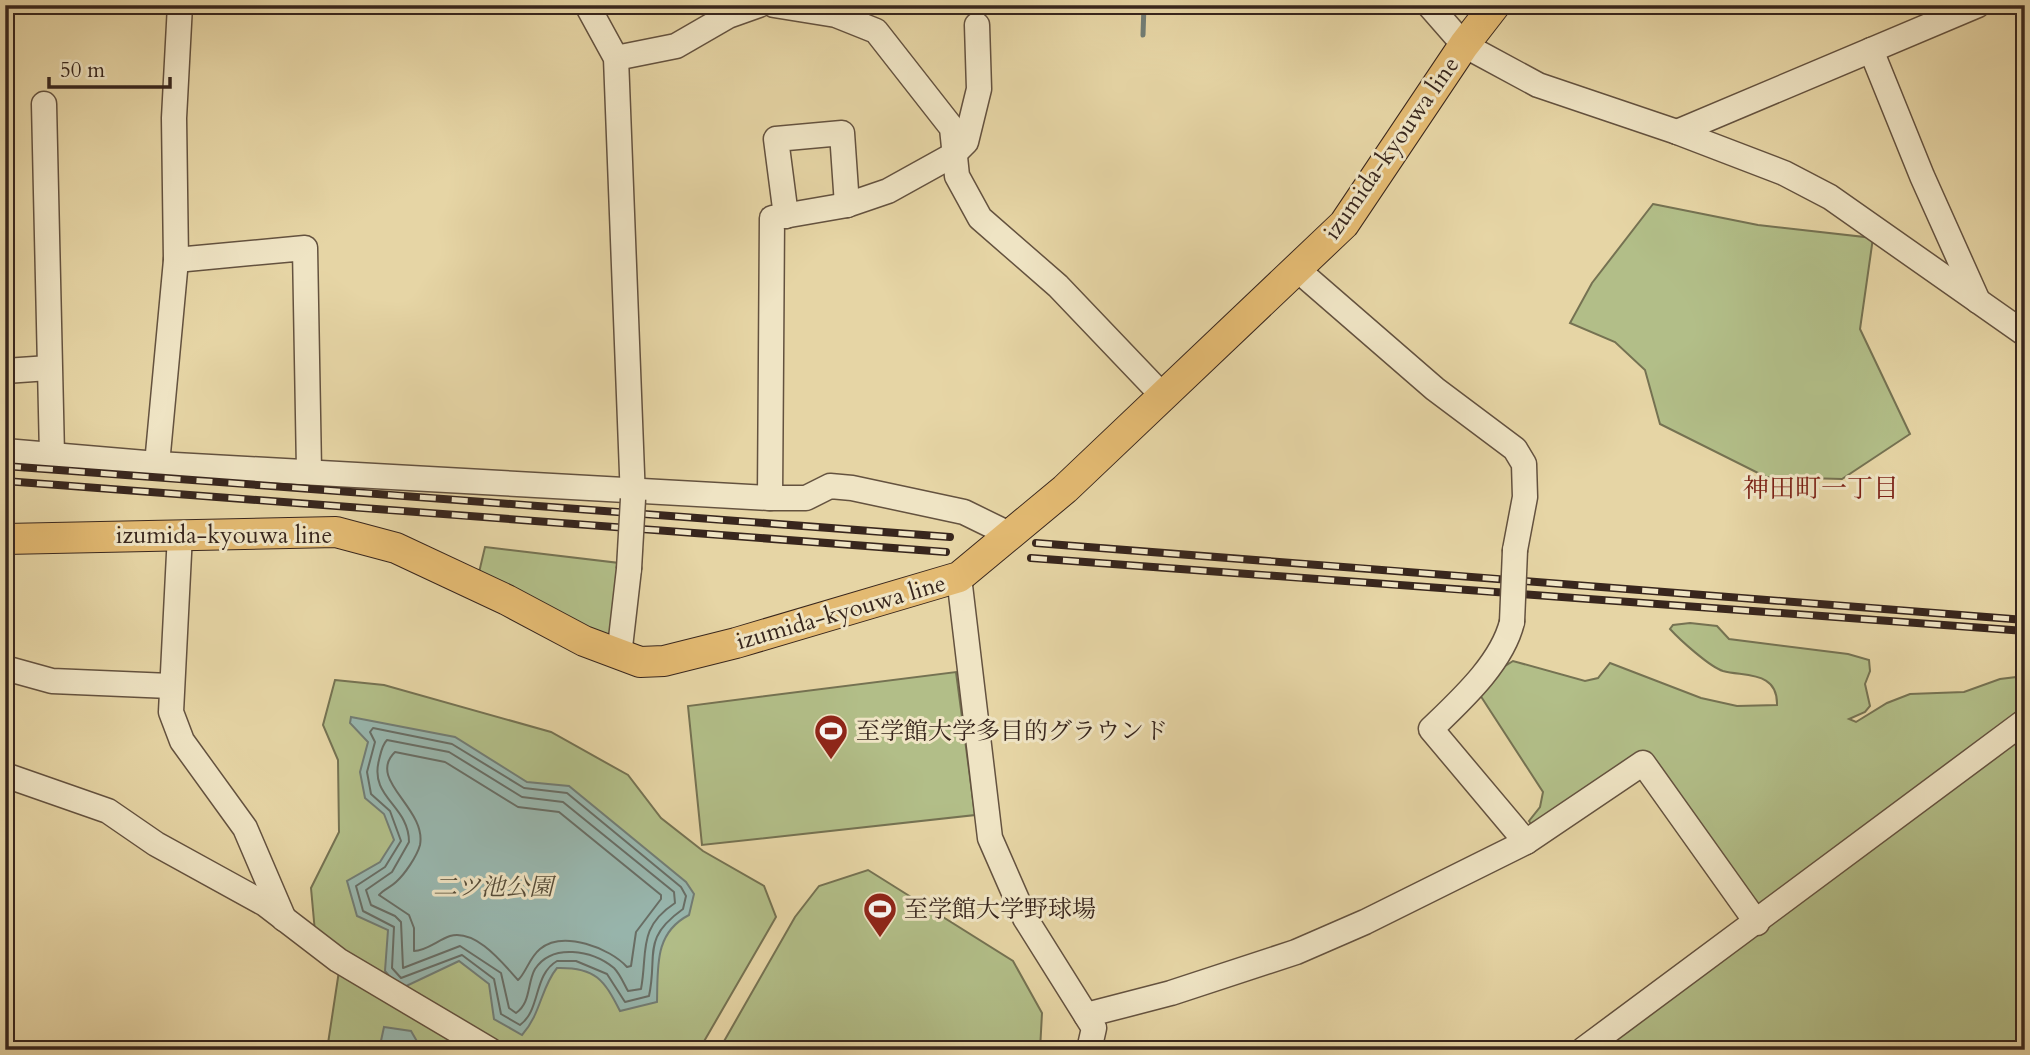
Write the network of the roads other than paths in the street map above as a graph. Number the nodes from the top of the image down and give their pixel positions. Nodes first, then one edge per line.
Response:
1 (180, 5) edge
2 (587, 5) edge
3 (759, 5) edge
4 (774, 5) edge
5 (1429, 5) edge
6 (1495, 5) edge
7 (1978, 5) edge
8 (977, 25) dead end
9 (1464, 45) junction
10 (1871, 50) junction
11 (616, 58) junction
12 (44, 104) dead end
13 (1677, 132) junction
14 (953, 155) junction
15 (847, 205) junction
16 (786, 216) junction
17 (176, 260) junction
18 (1299, 271) junction
19 (1979, 302) junction
20 (2025, 334) edge
21 (49, 368) junction
22 (5, 371) edge
23 (1163, 396) junction
24 (5, 451) edge
25 (52, 455) junction
26 (157, 464) junction
27 (309, 470) junction
28 (633, 494) junction
29 (770, 498) junction
30 (180, 534) junction
31 (1009, 534) junction
32 (5, 539) edge
33 (959, 577) junction
34 (619, 656) junction
35 (5, 668) edge
36 (170, 686) junction
37 (2025, 722) edge
38 (5, 775) edge
39 (1526, 842) junction
40 (285, 923) junction
41 (1757, 923) junction
42 (1086, 1015) junction
43 (1584, 1049) edge
44 (490, 1050) edge
45 (1089, 1050) edge

1 - 17 street
2 - 11 street
3 - 11 street
4 - 14 street
5 - 9 street
6 - 9 main road, izumida-kyouwa line
7 - 10 street
8 - 14 street
9 - 13 street
9 - 18 main road, izumida-kyouwa line
10 - 13 street
10 - 19 street
11 - 28 street
12 - 21 street
13 - 19 street
14 - 15 street
14 - 23 street
15 - 16 street
15 - 16 street
16 - 29 street
17 - 26 street
17 - 27 street
18 - 23 main road, izumida-kyouwa line
18 - 39 street, bridge
19 - 20 street
21 - 22 street
21 - 25 street
23 - 31 main road, izumida-kyouwa line
24 - 25 street
25 - 26 street
26 - 27 street
27 - 28 street
28 - 29 street
28 - 34 street, bridge
29 - 31 street
30 - 32 main road, izumida-kyouwa line
30 - 34 main road, izumida-kyouwa line
30 - 36 street
31 - 33 main road, izumida-kyouwa line
33 - 34 main road, izumida-kyouwa line
33 - 42 street
35 - 36 street
36 - 40 street
37 - 41 street
38 - 40 street
39 - 41 street
39 - 42 street
40 - 44 street
41 - 43 street
42 - 45 street

